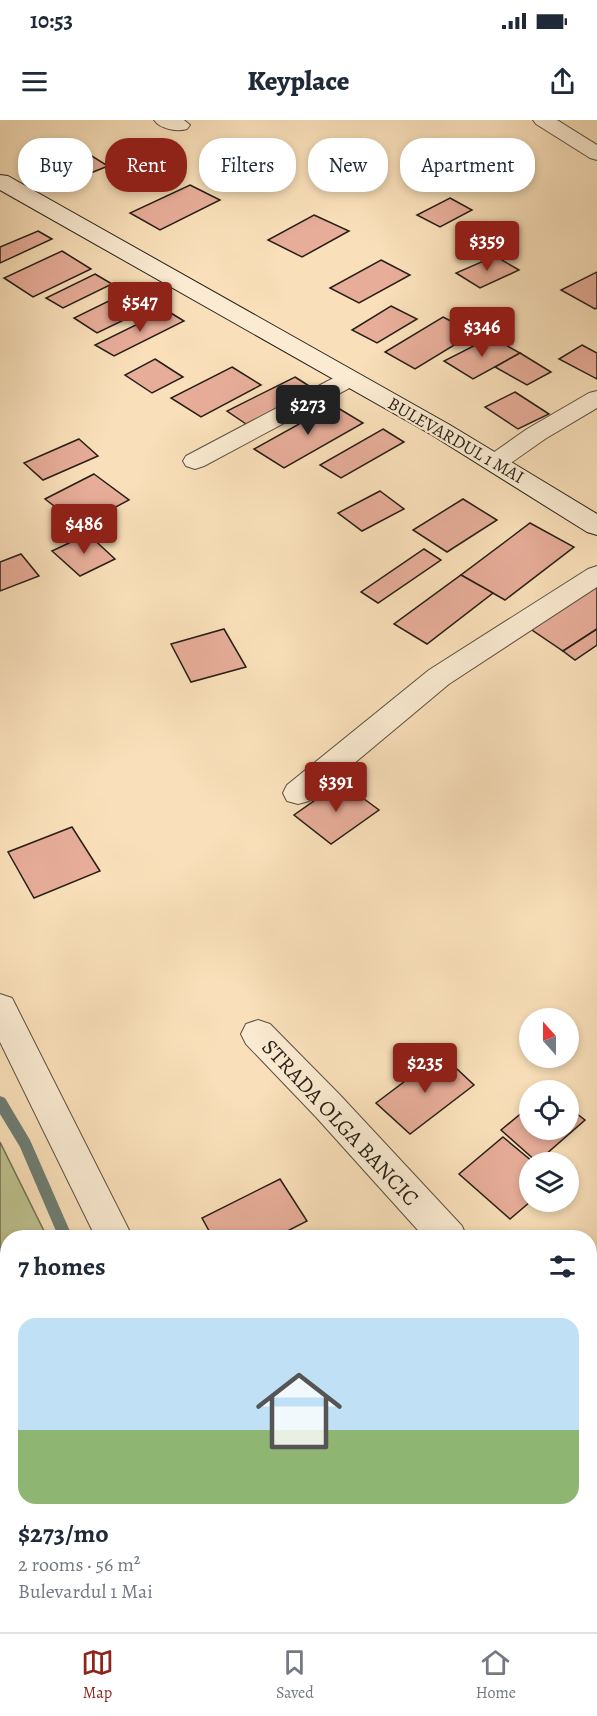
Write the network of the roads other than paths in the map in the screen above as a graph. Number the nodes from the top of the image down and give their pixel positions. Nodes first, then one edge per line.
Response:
1 (543, 120) edge
2 (597, 154) edge
3 (0, 181) edge
4 (349, 379) junction
5 (597, 398) edge
6 (195, 461) dead end
7 (496, 462) junction
8 (597, 525) edge
9 (597, 574) edge
10 (298, 793) dead end
11 (0, 1008) edge
12 (258, 1034) dead end
13 (111, 1230) edge
14 (442, 1230) edge

1 - 2 street
3 - 4 main road, BULEVARDUL 1 MAI
4 - 6 street
4 - 7 main road, BULEVARDUL 1 MAI
5 - 7 street
7 - 8 main road, BULEVARDUL 1 MAI
9 - 10 street
11 - 13 street
12 - 14 street, STRADA OLGA BANCIC

